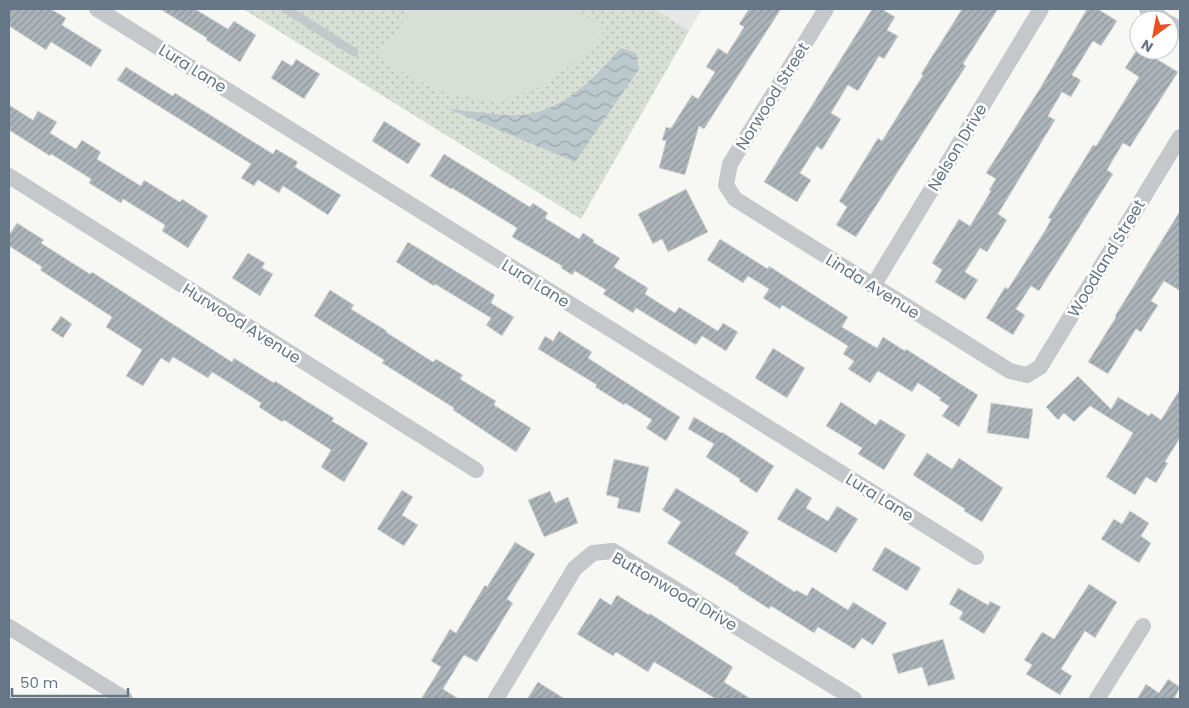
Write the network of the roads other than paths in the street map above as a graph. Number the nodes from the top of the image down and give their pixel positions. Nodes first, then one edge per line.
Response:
1 (97, 9) edge
2 (286, 9) edge
3 (826, 9) edge
4 (1041, 9) edge
5 (354, 52) dead end
6 (1180, 137) edge
7 (9, 176) edge
8 (726, 185) joint
9 (872, 286) junction
10 (1027, 375) joint
11 (476, 470) dead end
12 (976, 557) dead end
13 (9, 626) edge
14 (1143, 626) dead end
15 (854, 698) edge
16 (125, 699) edge
17 (496, 699) edge
18 (1096, 699) edge

1 - 12 street, Lura Lane
2 - 5 lane
3 - 8 street, Norwood Street
4 - 9 street, Nelson Drive
6 - 10 street, Woodland Street
7 - 11 street, Hurwood Avenue
8 - 9 street, Linda Avenue
9 - 10 street, Linda Avenue
13 - 16 street
14 - 18 street
15 - 17 street, Buttonwood Drive

